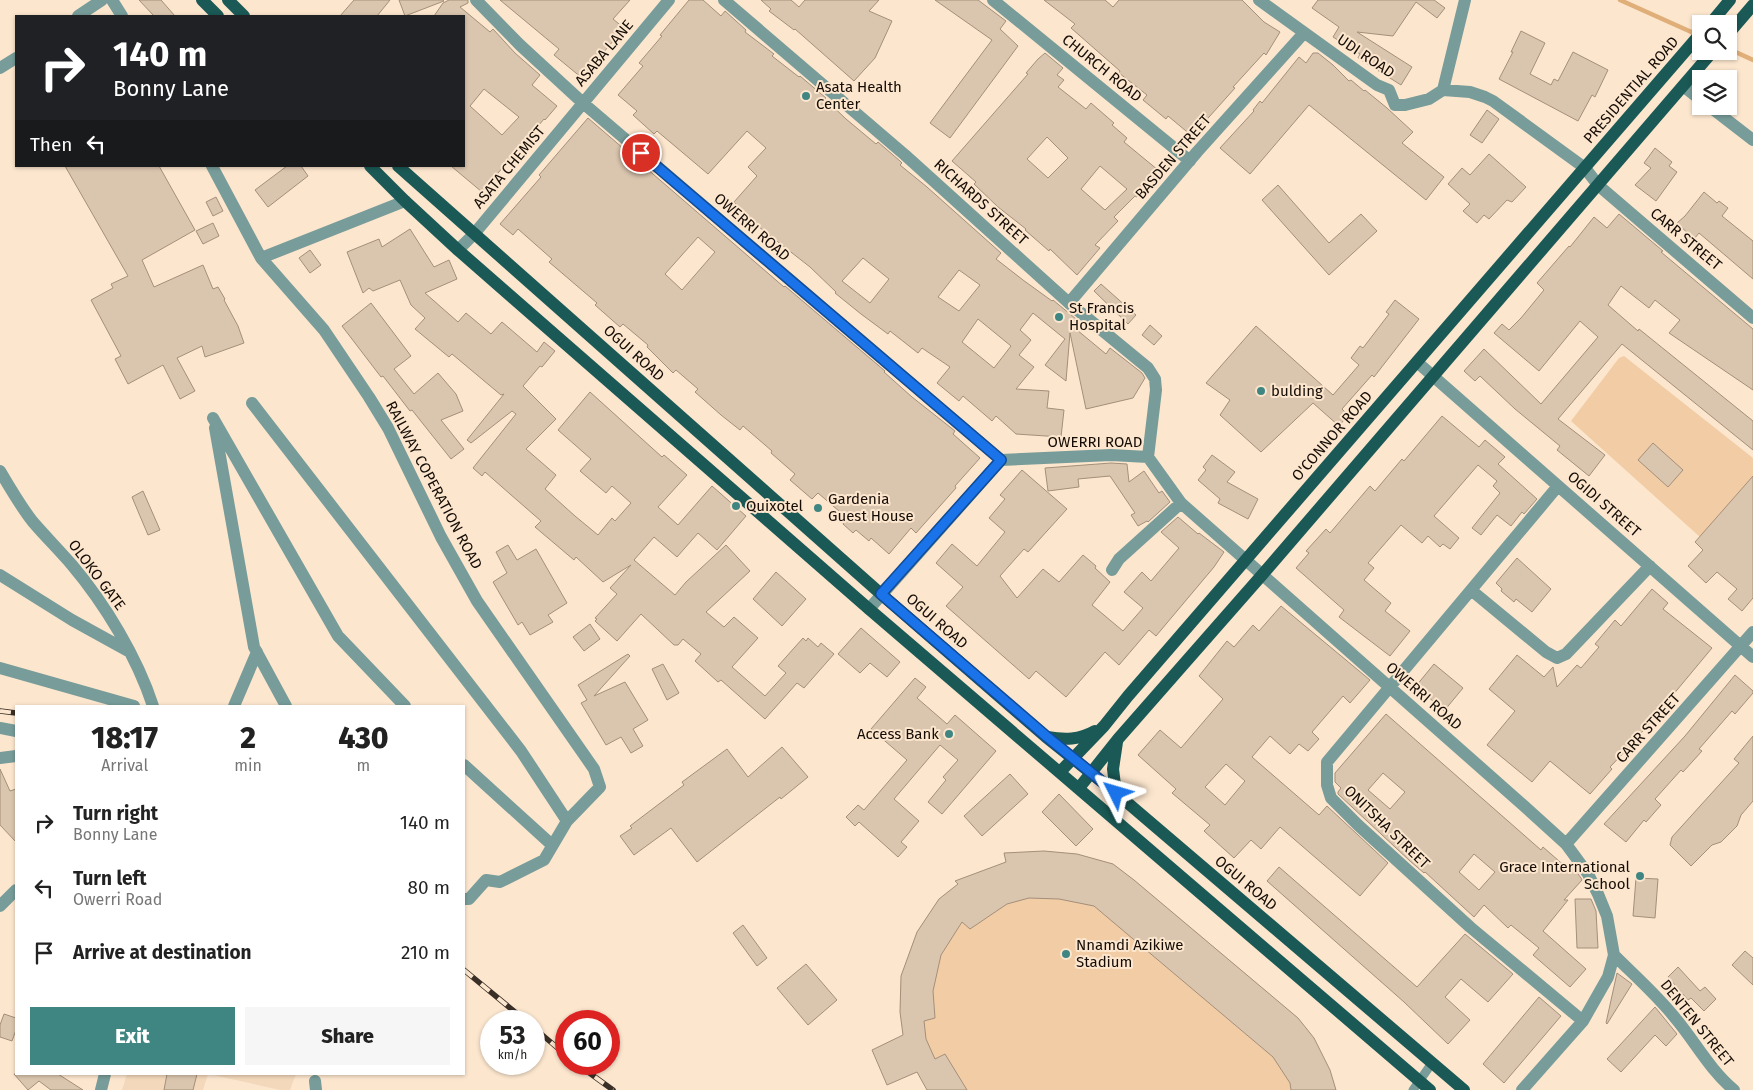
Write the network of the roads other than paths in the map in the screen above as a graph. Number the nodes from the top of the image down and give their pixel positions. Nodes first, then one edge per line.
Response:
1 (102, 0) edge
2 (112, 0) edge
3 (202, 0) edge
4 (228, 0) edge
5 (476, 0) edge
6 (669, 0) edge
7 (724, 0) edge
8 (993, 0) edge
9 (1258, 0) edge
10 (1466, 0) edge
11 (1728, 3) edge
12 (1753, 4) edge
13 (80, 15) edge
14 (121, 15) edge
15 (217, 15) edge
16 (243, 15) edge
17 (1718, 15) edge
18 (1742, 17) junction
19 (1737, 23) edge
20 (1303, 34) junction
21 (1692, 43) edge
22 (15, 59) edge
23 (1705, 60) edge
24 (0, 68) edge
25 (1683, 86) junction
26 (1444, 90) junction
27 (1692, 93) edge
28 (583, 103) junction
29 (1721, 115) edge
30 (1753, 140) edge
31 (1190, 161) junction
32 (213, 167) edge
33 (371, 167) edge
34 (399, 167) edge
35 (1585, 168) junction
36 (1598, 185) junction
37 (405, 201) junction
38 (474, 234) junction
39 (458, 250) junction
40 (262, 258) junction
41 (1069, 303) junction
42 (1753, 318) edge
43 (1417, 362) junction
44 (1433, 376) junction
45 (252, 403) dead end
46 (1148, 456) junction
47 (1001, 460) junction
48 (0, 471) edge
49 (1558, 486) junction
50 (1181, 503) junction
51 (1245, 561) junction
52 (1650, 566) junction
53 (1112, 570) dead end
54 (0, 575) edge
55 (1262, 575) junction
56 (1471, 590) junction
57 (881, 594) junction
58 (869, 609) junction
59 (1753, 632) edge
60 (1741, 647) junction
61 (130, 652) junction
62 (257, 652) junction
63 (1753, 657) edge
64 (0, 668) edge
65 (1389, 687) junction
66 (130, 705) edge
67 (153, 705) edge
68 (234, 705) edge
69 (285, 705) edge
70 (404, 705) edge
71 (1104, 726) junction
72 (0, 728) edge
73 (15, 731) edge
74 (1046, 736) junction
75 (1118, 739) junction
76 (15, 756) edge
77 (1073, 757) junction
78 (0, 758) edge
79 (465, 766) edge
80 (1060, 772) junction
81 (1091, 773) junction
82 (1079, 788) junction
83 (1116, 793) junction
84 (567, 820) junction
85 (1566, 844) junction
86 (552, 845) junction
87 (15, 893) edge
88 (465, 899) edge
89 (0, 906) edge
90 (1614, 956) junction
91 (1583, 1021) junction
92 (1432, 1063) junction
93 (105, 1075) edge
94 (1416, 1085) edge
95 (101, 1090) edge
96 (1430, 1090) edge
97 (1464, 1090) edge
98 (1522, 1090) edge
99 (1734, 1090) edge

1 - 13 street
2 - 14 street
3 - 15 main road
4 - 16 main road
5 - 28 street, OWERRI ROAD
6 - 28 street, ASABA LANE
7 - 41 street, RICHARDS STREET
8 - 31 street, CHURCH ROAD
9 - 20 street, UDI ROAD
10 - 26 street
11 - 17 main road
11 - 18 main road
12 - 18 main road
18 - 19 main road
20 - 26 street, UDI ROAD
20 - 31 street, BASDEN STREET
21 - 35 main road, PRESIDENTIAL ROAD
22 - 24 street
23 - 25 main road
25 - 27 street
25 - 36 main road
26 - 35 street
28 - 38 street, ASATA CHEMIST
28 - 47 street, OWERRI ROAD
29 - 30 street
31 - 41 street, BASDEN STREET
32 - 40 street, RAILWAY COPERATION ROAD
33 - 37 main road
34 - 38 main road, OGUI ROAD
35 - 36 street, CARR STREET
35 - 43 main road, O'CONNOR ROAD
36 - 42 street, CARR STREET
36 - 44 main road
37 - 39 main road
37 - 40 street
38 - 39 street, ASATA CHEMIST
38 - 57 main road, OGUI ROAD
39 - 58 main road
40 - 84 street, RAILWAY COPERATION ROAD
41 - 46 street, RICHARDS STREET
43 - 44 street, OGIDI STREET
43 - 51 main road, O'CONNOR ROAD
44 - 49 street, OGIDI STREET
44 - 55 main road
45 - 84 street
46 - 47 street, OWERRI ROAD
46 - 50 street, OWERRI ROAD
47 - 57 street
48 - 61 street, OLOKO GATE
49 - 52 street, OGIDI STREET
49 - 56 street, ONITSHA STREET
50 - 51 street, OWERRI ROAD
50 - 53 street
51 - 55 street, OWERRI ROAD
51 - 71 main road, O'CONNOR ROAD
52 - 56 street
52 - 60 street, OGIDI STREET
54 - 61 street
55 - 65 street, OWERRI ROAD
55 - 75 main road
56 - 65 street, ONITSHA STREET
57 - 58 street
57 - 74 main road, OGUI ROAD
58 - 80 main road
59 - 60 street, CARR STREET
60 - 63 street, OGIDI STREET
60 - 85 street, CARR STREET
61 - 67 street, OLOKO GATE
62 - 68 street
62 - 69 street
62 - 70 street
64 - 66 street
65 - 85 street, OWERRI ROAD
65 - 91 street, ONITSHA STREET
71 - 74 main road
71 - 77 main road, O'CONNOR ROAD
72 - 73 street
74 - 77 main road, OGUI ROAD
75 - 81 main road
75 - 83 main road
76 - 78 street
77 - 80 main road, O'CONNOR ROAD
77 - 81 main road, OGUI ROAD
79 - 86 street
80 - 82 main road
81 - 82 main road
81 - 83 main road, OGUI ROAD
82 - 94 main road
83 - 92 main road, OGUI ROAD
84 - 86 street
85 - 90 street, OWERRI ROAD
86 - 88 street
87 - 89 street
90 - 91 street, OWERRI ROAD
90 - 99 street, DENTEN STREET
91 - 98 street, OWERRI ROAD
92 - 94 lane
92 - 97 main road, OGUI ROAD
93 - 95 street
94 - 96 main road

